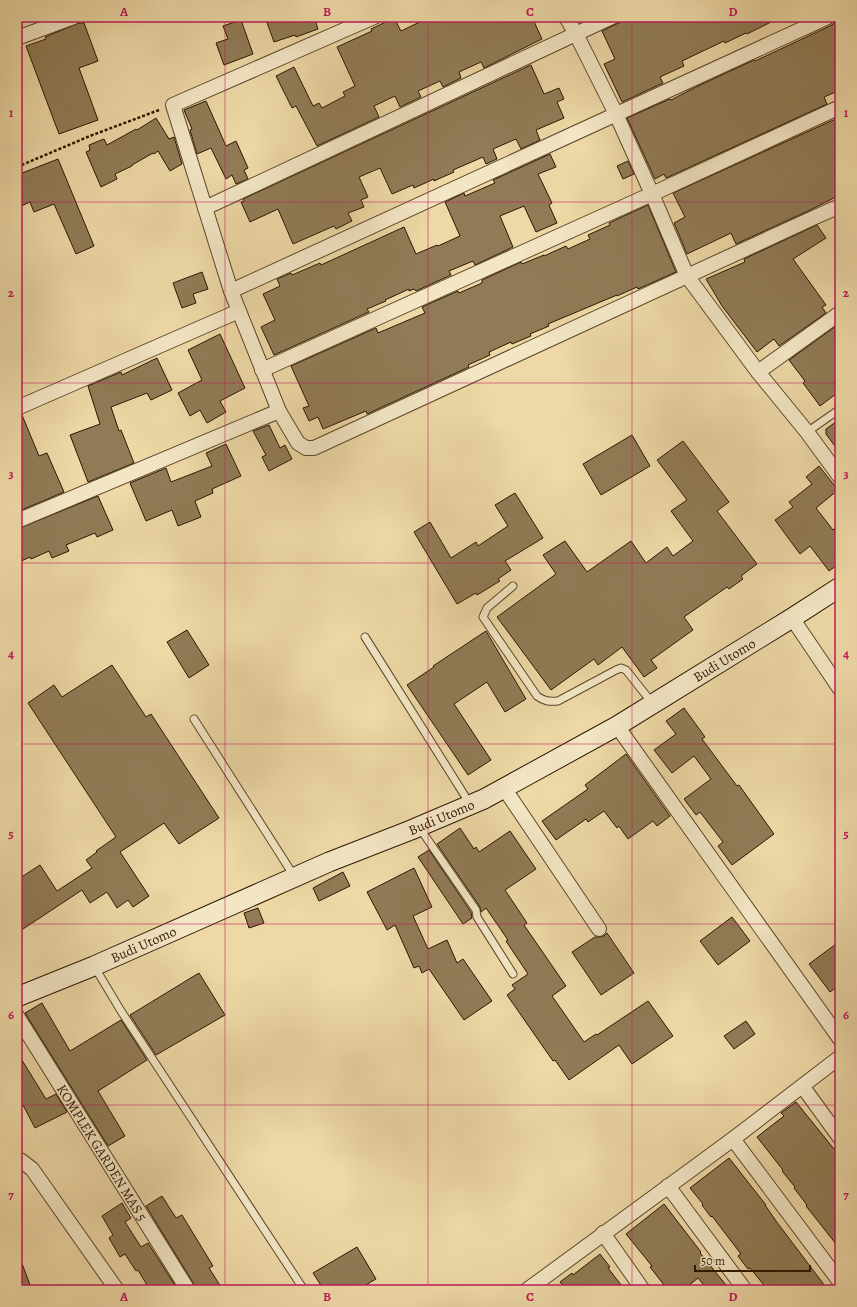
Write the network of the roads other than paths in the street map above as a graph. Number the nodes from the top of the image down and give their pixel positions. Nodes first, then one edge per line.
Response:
1 (74, 17) edge
2 (374, 17) edge
3 (566, 17) edge
4 (612, 17) edge
5 (828, 17) edge
6 (576, 34) junction
7 (17, 38) edge
8 (840, 107) edge
9 (616, 114) junction
10 (652, 194) junction
11 (840, 206) edge
12 (205, 208) junction
13 (688, 276) junction
14 (231, 291) junction
15 (239, 311) junction
16 (840, 313) edge
17 (262, 370) junction
18 (758, 372) junction
19 (17, 408) edge
20 (840, 409) edge
21 (279, 411) junction
22 (807, 432) junction
23 (840, 477) edge
24 (17, 521) edge
25 (514, 586) dead end
26 (840, 587) edge
27 (792, 618) junction
28 (365, 636) dead end
29 (840, 689) edge
30 (653, 704) junction
31 (194, 719) dead end
32 (617, 726) junction
33 (504, 788) junction
34 (470, 805) junction
35 (419, 826) junction
36 (294, 877) junction
37 (599, 929) dead end
38 (94, 966) junction
39 (513, 974) dead end
40 (17, 997) edge
41 (17, 1016) edge
42 (840, 1039) edge
43 (840, 1058) edge
44 (803, 1087) junction
45 (840, 1138) edge
46 (733, 1139) junction
47 (17, 1160) edge
48 (668, 1186) junction
49 (603, 1234) junction
50 (840, 1282) edge
51 (536, 1287) edge
52 (117, 1290) edge
53 (188, 1290) edge
54 (304, 1290) edge
55 (643, 1290) edge
56 (745, 1290) edge

1 - 7 street
2 - 12 street
3 - 6 street
4 - 6 street
5 - 9 street
6 - 9 street
6 - 12 street
8 - 10 street
9 - 10 street
9 - 14 street
10 - 13 street
10 - 17 street
11 - 13 street
12 - 14 street
13 - 18 street
13 - 21 street
14 - 15 street
15 - 17 street
15 - 19 street
16 - 18 street
17 - 21 street
18 - 22 street
20 - 22 lane
21 - 24 street
22 - 23 street
25 - 30 lane
26 - 27 street, Budi Utomo
27 - 29 street
27 - 30 street, Budi Utomo
28 - 34 lane
30 - 32 street, Budi Utomo
31 - 36 lane
32 - 33 street, Budi Utomo
32 - 42 street
33 - 34 street, Budi Utomo
33 - 37 street
34 - 35 street, Budi Utomo
35 - 36 street, Budi Utomo
35 - 39 lane
36 - 38 street, Budi Utomo
38 - 40 street, Budi Utomo
38 - 54 lane
41 - 53 street, KOMPLEK GARDEN MAS 5
43 - 44 street
44 - 45 street
44 - 46 street
46 - 48 street
46 - 50 street
47 - 52 street
48 - 49 street
48 - 56 street
49 - 51 street
49 - 55 street

